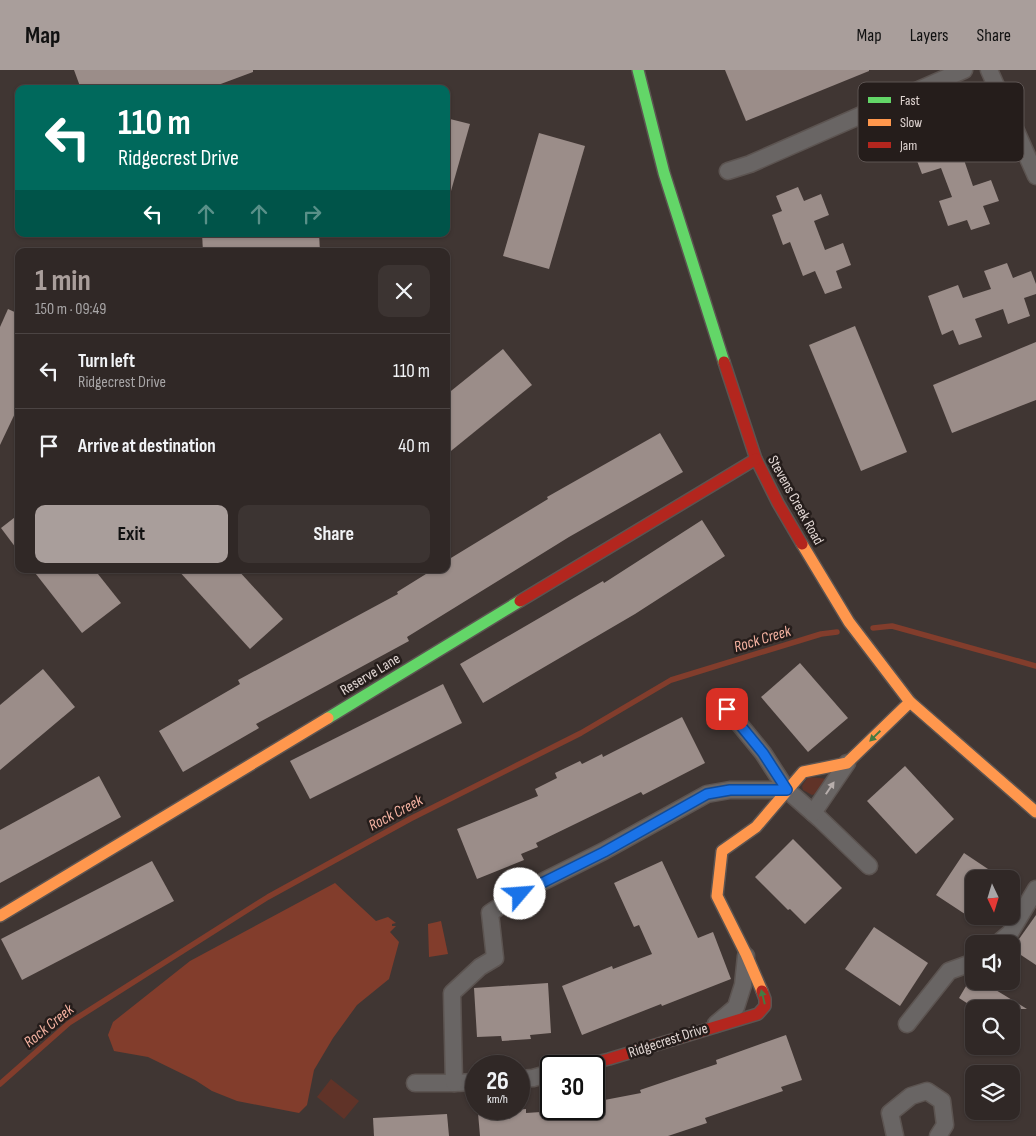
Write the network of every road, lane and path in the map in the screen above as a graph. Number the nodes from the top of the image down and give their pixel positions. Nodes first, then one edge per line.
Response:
1 (638, 70) edge
2 (964, 70) edge
3 (989, 70) edge
4 (937, 82) edge
5 (994, 82) edge
6 (858, 117) edge
7 (1024, 149) edge
8 (728, 171) dead end
9 (1036, 176) edge
10 (756, 459) junction
11 (910, 702) junction
12 (727, 709) dead end
13 (847, 763) junction
14 (787, 790) junction
15 (1036, 812) edge
16 (813, 813) junction
17 (869, 866) dead end
18 (1036, 889) edge
19 (0, 916) edge
20 (1008, 935) edge
21 (746, 954) junction
22 (965, 965) edge
23 (907, 1024) dead end
24 (713, 1026) junction
25 (605, 1060) edge
26 (465, 1082) edge
27 (415, 1083) dead end
28 (454, 1083) junction
29 (895, 1136) edge
30 (938, 1136) edge

1 - 10 street, Stevens Creek Road
2 - 4 street
3 - 5 street
6 - 8 street
7 - 9 street
10 - 11 street, Stevens Creek Road
10 - 19 street, Reserve Lane
11 -> 13 street
11 - 15 street, Stevens Creek Road
12 - 14 street
13 - 14 street
16 -> 13 street
14 - 16 street
14 - 21 street
14 - 28 street
16 - 17 street
18 - 20 street
21 - 24 street, Ridgecrest Drive
24 -> 21 street
22 - 23 street
24 - 25 street, Ridgecrest Drive
26 - 28 street
27 - 28 street
29 - 30 street

